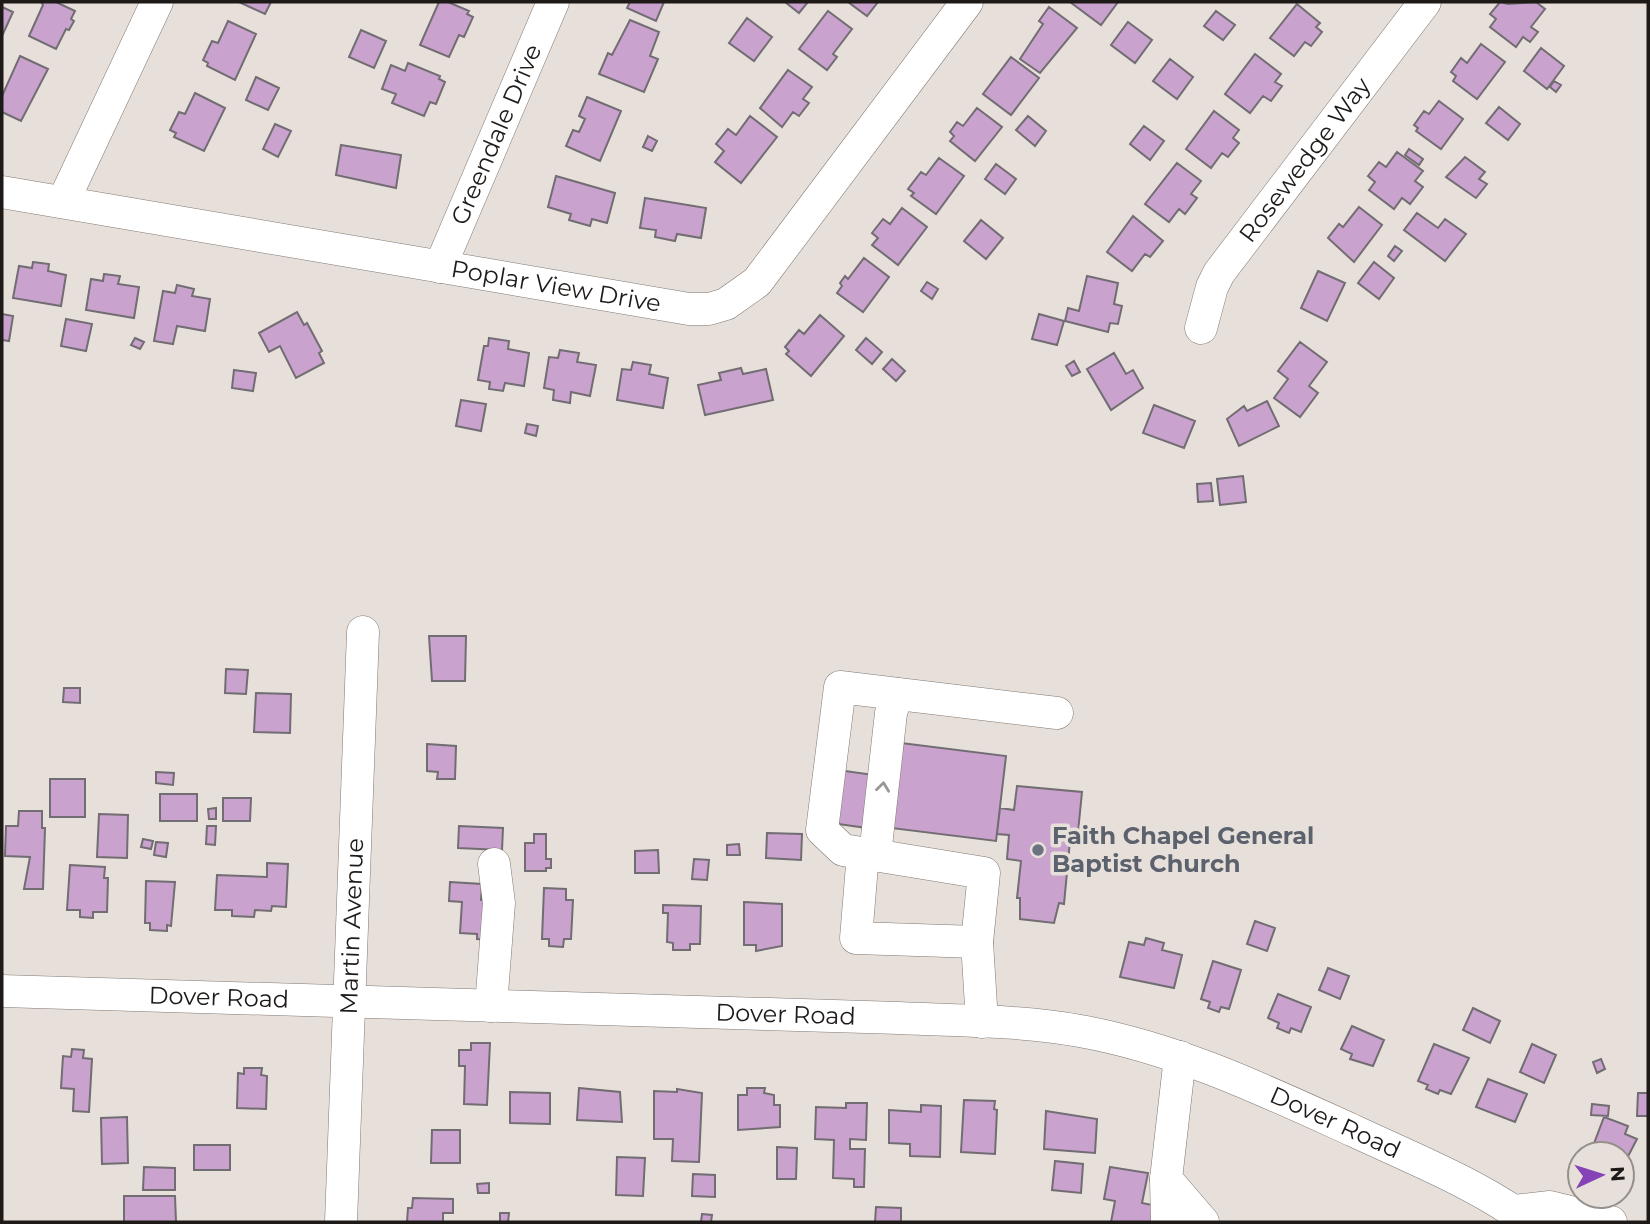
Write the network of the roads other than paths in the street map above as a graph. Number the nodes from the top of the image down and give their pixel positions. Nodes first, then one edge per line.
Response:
1 (157, 2) edge
2 (553, 2) edge
3 (967, 2) edge
4 (1426, 2) edge
5 (2, 192) edge
6 (63, 202) junction
7 (440, 267) junction
8 (1201, 328) dead end
9 (363, 632) dead end
10 (897, 694) junction
11 (1057, 713) dead end
12 (860, 853) junction
13 (494, 864) dead end
14 (977, 942) junction
15 (2, 991) edge
16 (348, 1002) junction
17 (491, 1006) junction
18 (982, 1022) junction
19 (1180, 1057) junction
20 (1166, 1179) junction
21 (1521, 1217) edge
22 (341, 1222) edge
23 (1167, 1222) edge
24 (1203, 1222) edge
25 (1611, 1222) edge

1 - 6 street
2 - 7 street, Greendale Drive
3 - 7 street, Poplar View Drive
4 - 8 street, Rosewedge Way
5 - 6 street, Poplar View Drive
6 - 7 street, Poplar View Drive
9 - 16 street, Martin Avenue
10 - 11 street
12 -> 10 street
10 - 12 street
12 - 14 street
12 - 14 street
13 - 17 street
14 - 18 street
15 - 16 street, Dover Road
16 - 17 street, Dover Road
16 - 22 street, Martin Avenue
17 - 18 street, Dover Road
18 - 19 street, Dover Road
19 - 20 street
19 - 21 street, Dover Road
20 - 23 street
20 - 24 street
21 - 25 street

